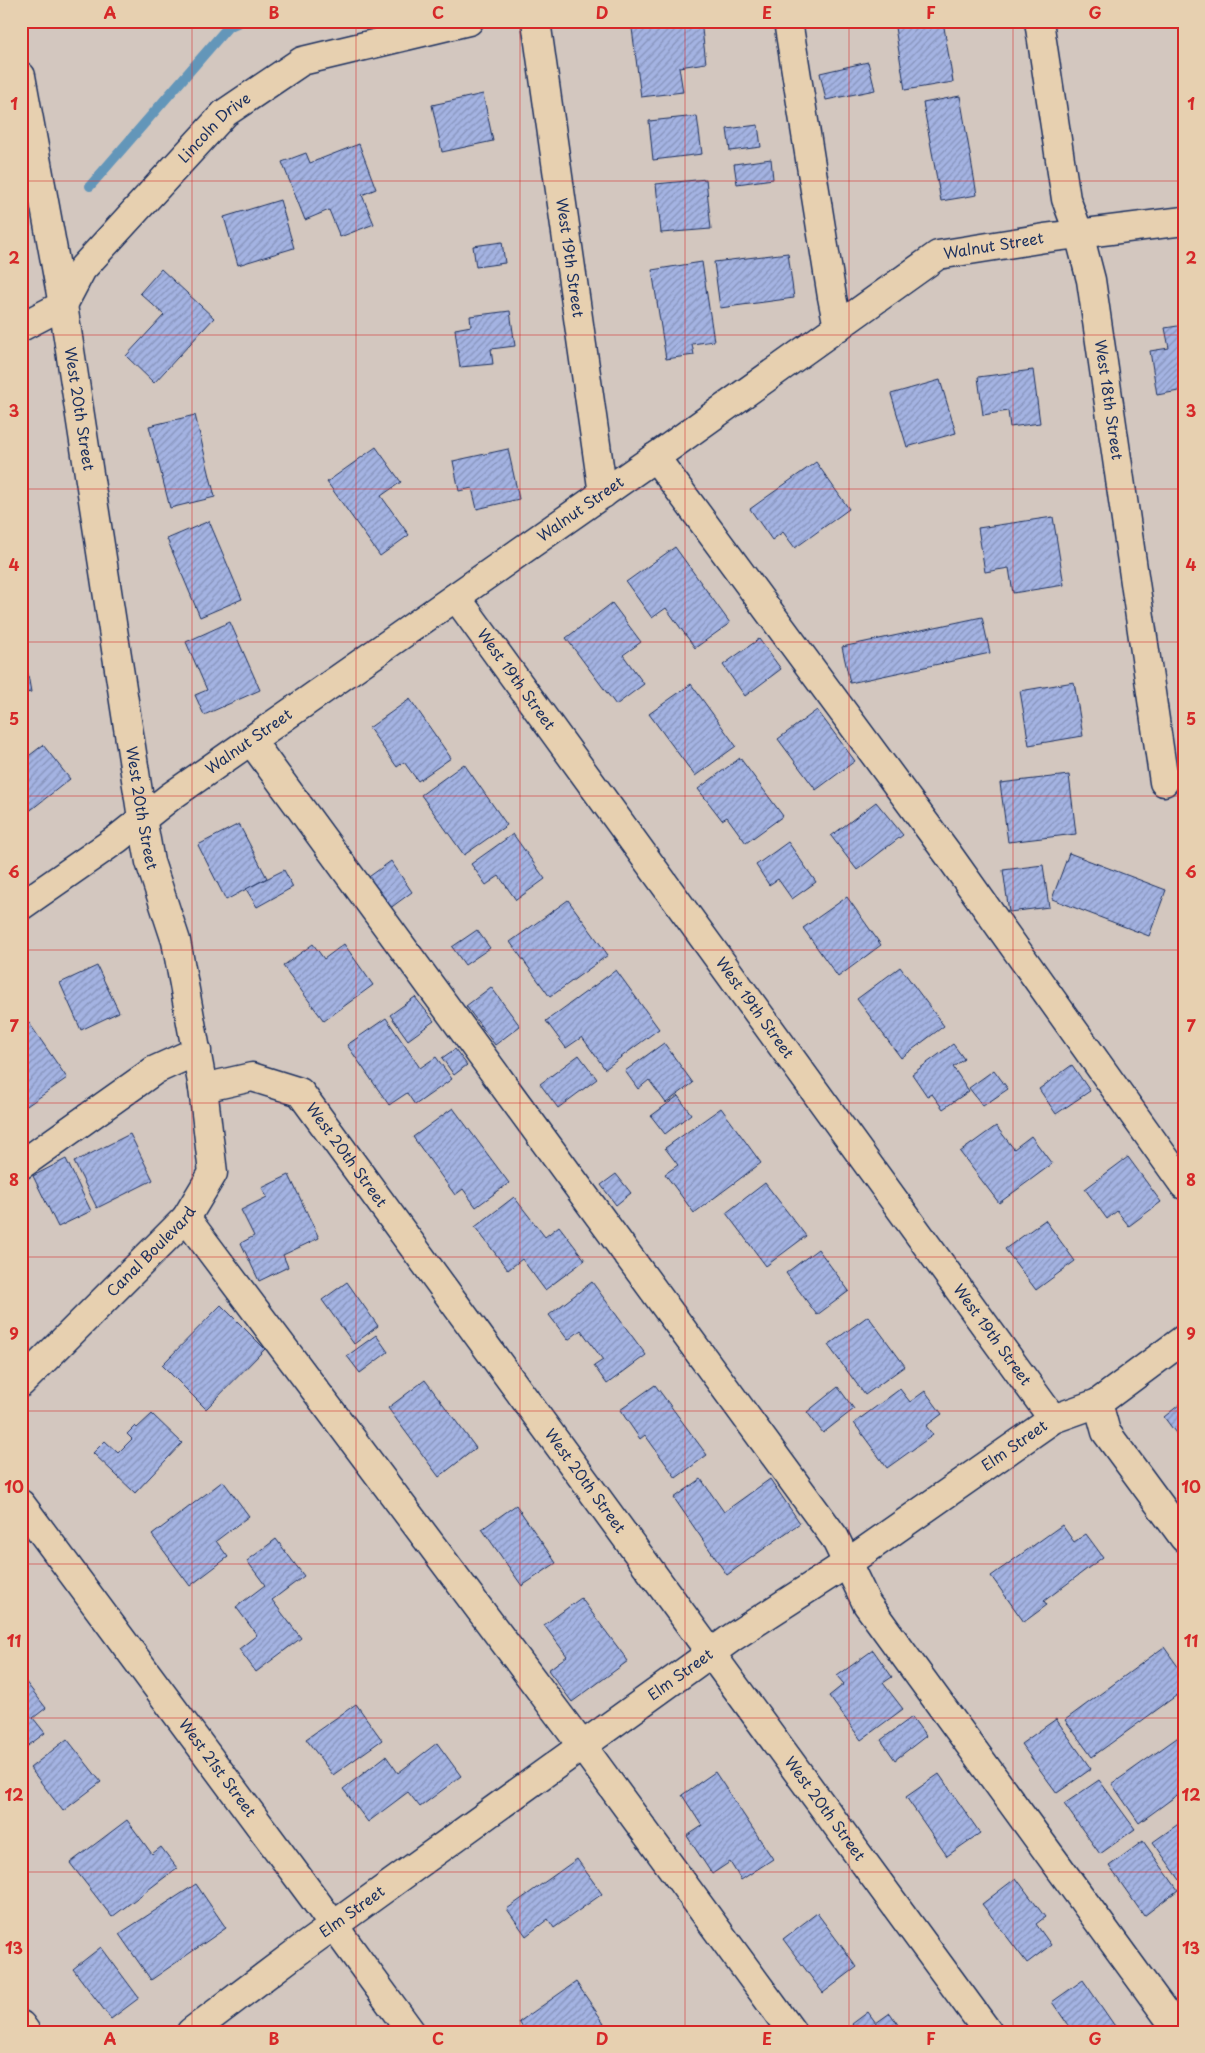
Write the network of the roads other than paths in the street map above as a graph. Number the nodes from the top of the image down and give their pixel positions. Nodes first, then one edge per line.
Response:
1 (470, 21) edge
2 (536, 21) edge
3 (788, 21) edge
4 (1039, 21) edge
5 (21, 76) edge
6 (1184, 221) edge
7 (1079, 234) junction
8 (63, 305) junction
9 (21, 327) edge
10 (838, 327) junction
11 (655, 457) junction
12 (603, 494) junction
13 (456, 597) junction
14 (252, 742) junction
15 (1164, 782) dead end
16 (142, 818) junction
17 (21, 906) edge
18 (197, 1051) junction
19 (202, 1088) junction
20 (21, 1164) edge
21 (1184, 1185) edge
22 (186, 1218) junction
23 (1184, 1339) edge
24 (21, 1383) edge
25 (1098, 1403) junction
26 (1053, 1419) junction
27 (21, 1504) edge
28 (1184, 1538) edge
29 (846, 1564) junction
30 (711, 1653) junction
31 (583, 1747) junction
32 (334, 1926) junction
33 (21, 2025) edge
34 (26, 2032) edge
35 (191, 2032) edge
36 (411, 2032) edge
37 (792, 2032) edge
38 (988, 2032) edge
39 (1179, 2032) edge

1 - 8 street, Lincoln Drive
2 - 12 street, West 19th Street
3 - 10 street
4 - 7 street, West 18th Street
5 - 8 street, West 20th Street
6 - 7 street, Walnut Street
7 - 10 street, Walnut Street
7 - 15 street, West 18th Street
8 - 9 street
8 - 16 street, West 20th Street
10 - 11 street, Walnut Street
11 - 12 street, Walnut Street
11 - 21 street
12 - 13 street, Walnut Street
13 - 14 street, Walnut Street
13 - 26 street, West 19th Street
14 - 16 street, Walnut Street
14 - 29 street
16 - 17 street, Walnut Street
16 - 18 street, West 20th Street
18 - 19 street, West 20th Street
18 - 20 street
19 - 22 street, Canal Boulevard
19 - 30 street, West 20th Street
22 - 24 street, Canal Boulevard
22 - 31 street
23 - 25 street, Elm Street
25 - 26 street, Elm Street
25 - 28 street
26 - 29 street, Elm Street
27 - 32 street, West 21st Street
29 - 30 street, Elm Street
29 - 39 street
30 - 31 street, Elm Street
30 - 38 street, West 20th Street
31 - 32 street, Elm Street
31 - 37 street
32 - 35 street, Elm Street
32 - 36 street, West 21st Street
33 - 34 street

